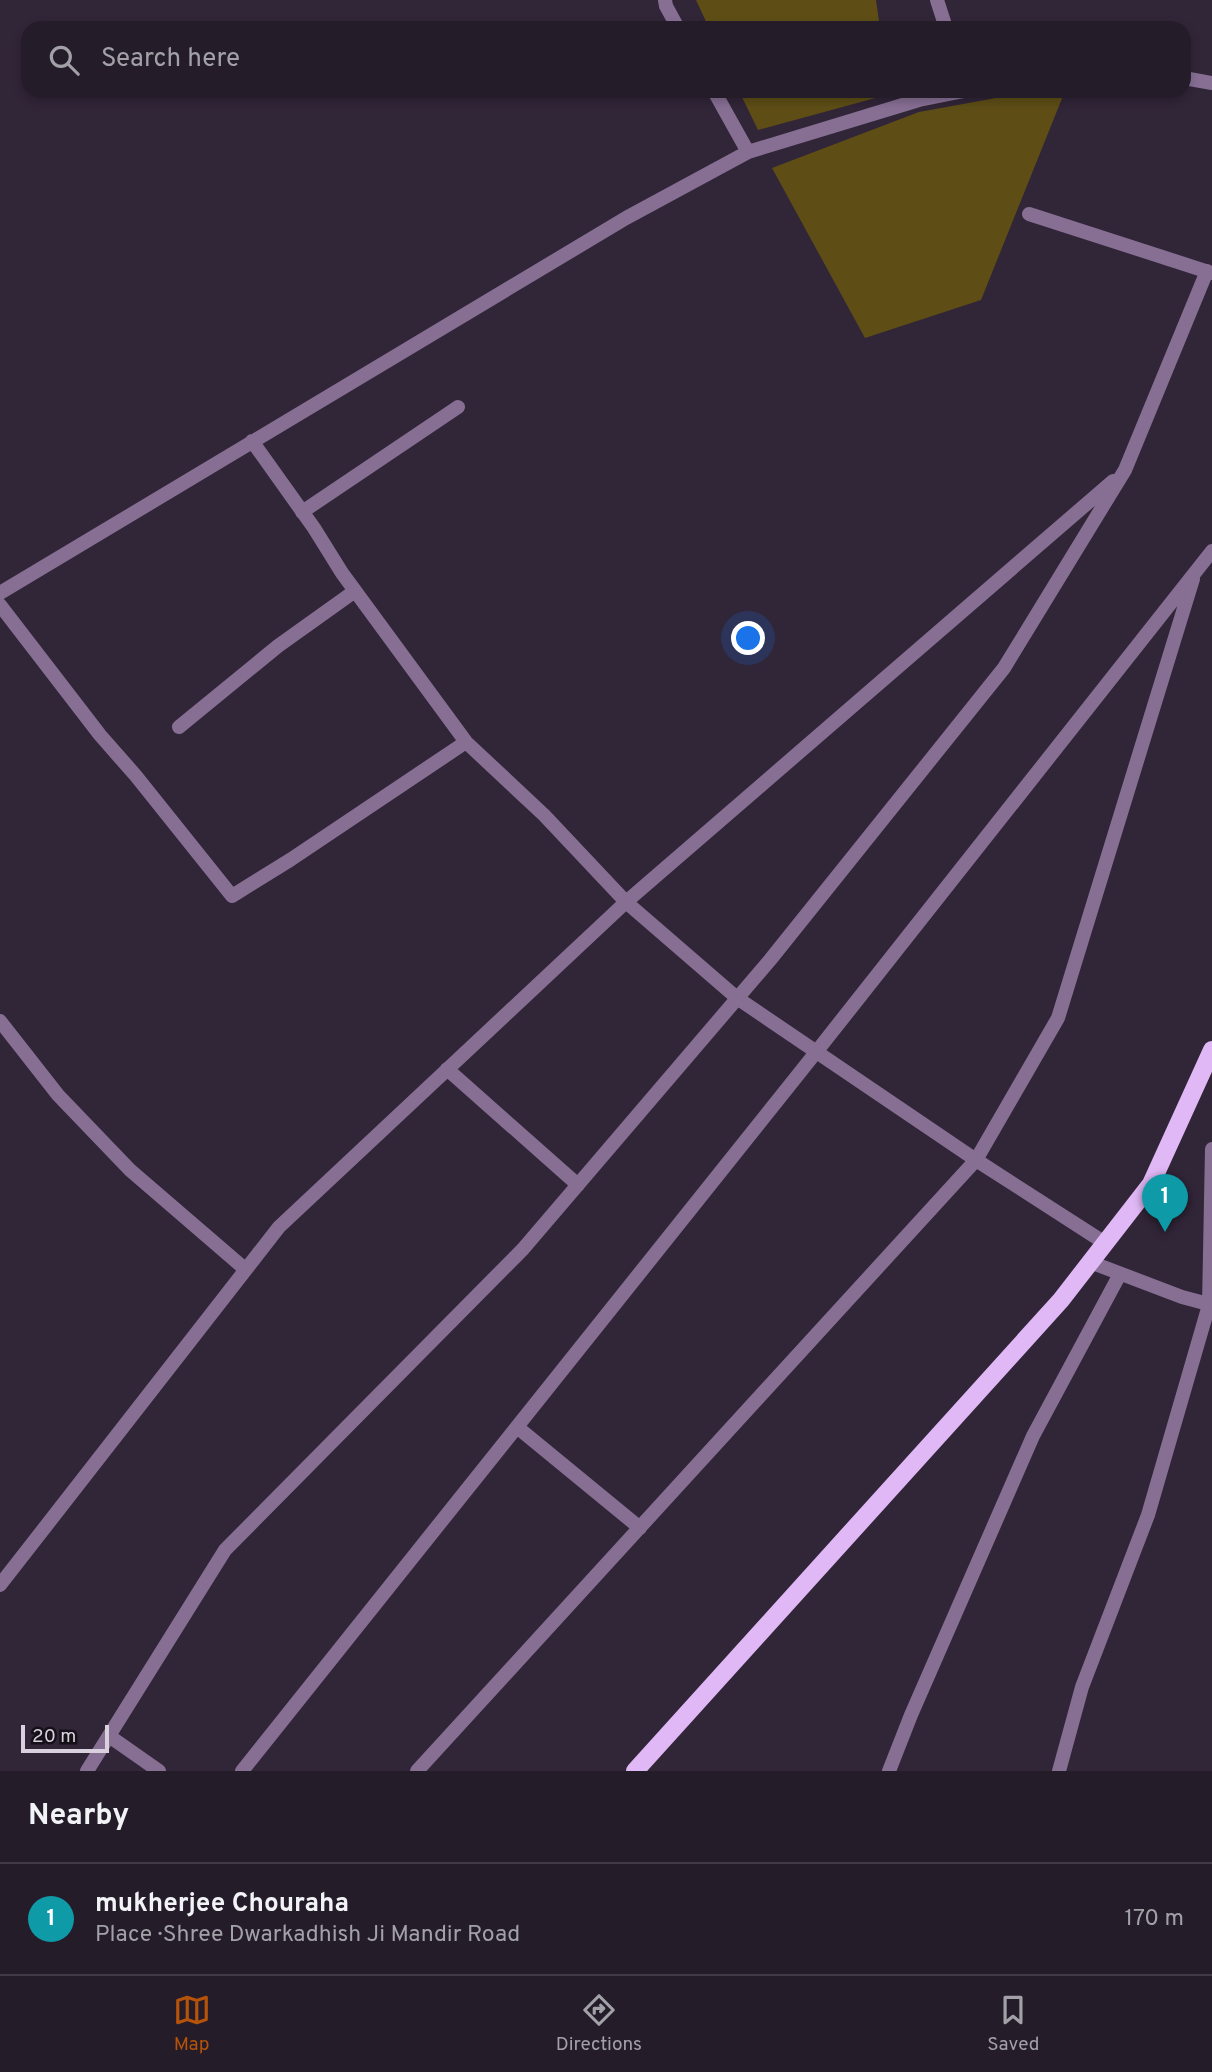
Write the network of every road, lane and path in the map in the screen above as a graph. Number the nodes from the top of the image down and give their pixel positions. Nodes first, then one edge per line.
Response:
1 (665, 0) edge
2 (937, 0) edge
3 (674, 21) edge
4 (944, 21) edge
5 (1191, 79) edge
6 (1212, 83) edge
7 (718, 98) edge
8 (929, 98) edge
9 (748, 152) junction
10 (1029, 214) dead end
11 (1210, 272) edge
12 (458, 407) dead end
13 (252, 441) junction
14 (1125, 470) junction
15 (302, 512) junction
16 (1212, 551) edge
17 (1196, 570) junction
18 (3, 586) edge
19 (355, 592) junction
20 (0, 605) edge
21 (179, 727) dead end
22 (466, 743) junction
23 (626, 902) junction
24 (737, 998) junction
25 (0, 1021) edge
26 (1212, 1050) edge
27 (817, 1051) junction
28 (447, 1069) junction
29 (1212, 1149) edge
30 (976, 1160) junction
31 (578, 1185) junction
32 (1105, 1243) junction
33 (1090, 1262) junction
34 (245, 1269) junction
35 (1120, 1273) junction
36 (1210, 1305) edge
37 (517, 1427) junction
38 (640, 1528) junction
39 (0, 1585) edge
40 (109, 1736) junction
41 (87, 1771) edge
42 (159, 1771) edge
43 (242, 1771) edge
44 (417, 1771) edge
45 (635, 1771) edge
46 (889, 1771) edge
47 (1059, 1771) edge

1 - 3 street
2 - 4 street
5 - 6 street
7 - 9 street
8 - 9 street
9 - 13 street
10 - 11 street
11 - 14 street
12 - 15 street
13 - 15 street
13 - 18 street
14 - 23 street
14 - 24 street
15 - 19 street
16 - 17 street
17 - 27 street
17 - 30 street
19 - 21 street
19 - 22 street
20 - 22 street
22 - 23 street
23 - 24 street
23 - 28 street
24 - 27 street
24 - 31 street
25 - 34 street
26 - 32 main road
27 - 30 street
27 - 37 street
28 - 31 street
28 - 34 street
29 - 36 street
30 - 32 street
30 - 38 street
31 - 40 street
32 - 33 main road
33 - 35 street
33 - 45 main road
34 - 39 street
35 - 36 street
35 - 46 street
36 - 47 street
37 - 38 street
37 - 43 street
38 - 44 street
40 - 41 street
40 - 42 street

